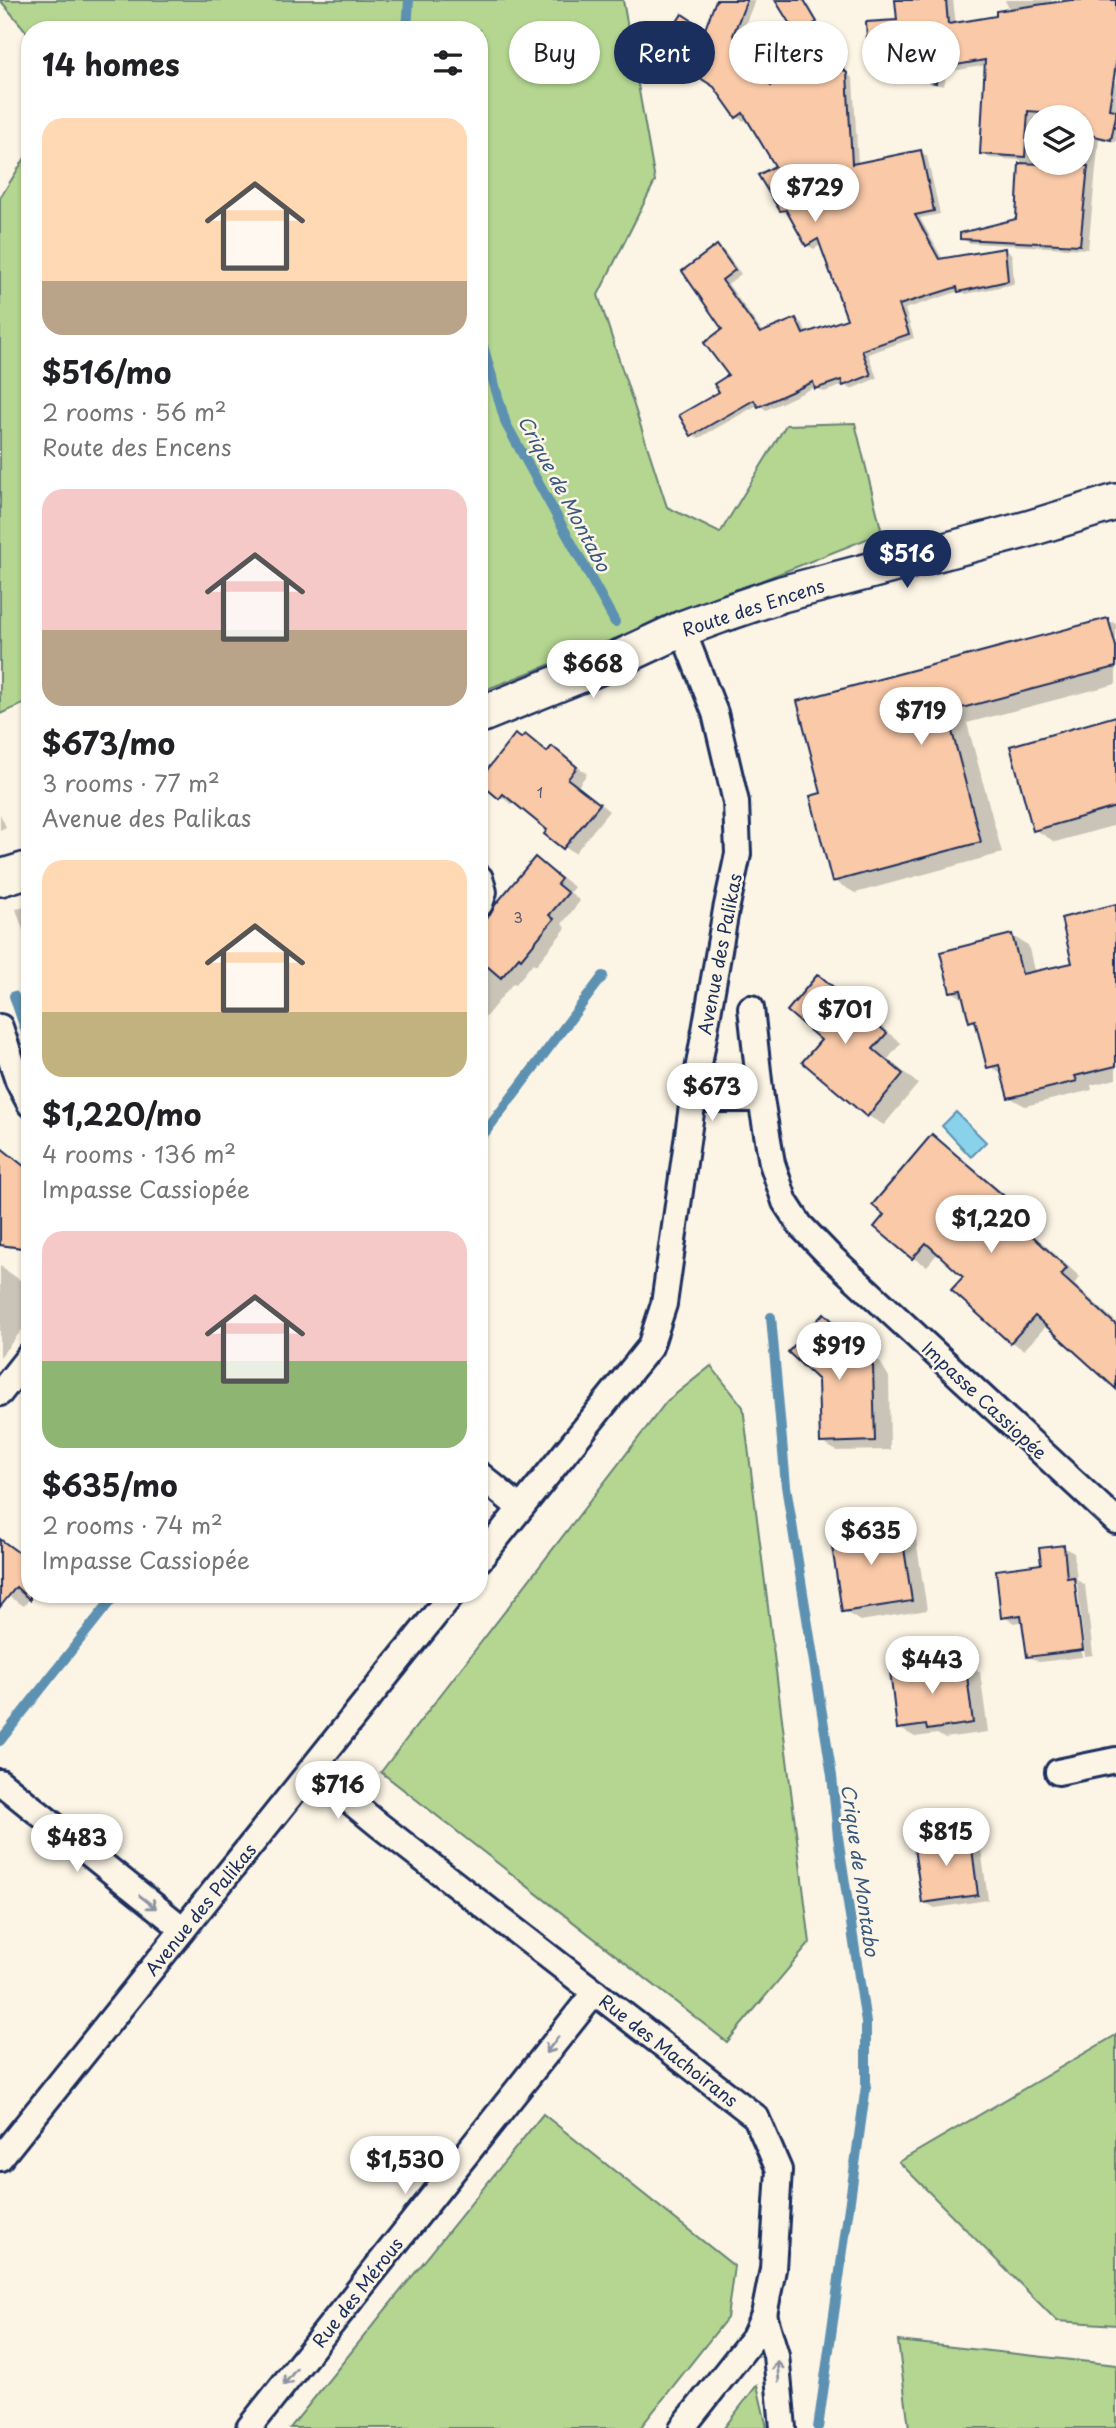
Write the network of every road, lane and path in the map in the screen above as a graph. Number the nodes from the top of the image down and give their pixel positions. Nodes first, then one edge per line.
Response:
1 (1116, 502) edge
2 (682, 629) junction
3 (488, 712) edge
4 (21, 872) edge
5 (0, 878) edge
6 (751, 1008) dead end
7 (0, 1027) edge
8 (9, 1087) edge
9 (693, 1099) junction
10 (761, 1099) junction
11 (21, 1366) edge
12 (0, 1392) edge
13 (488, 1482) edge
14 (520, 1508) junction
15 (1116, 1521) edge
16 (488, 1549) edge
17 (445, 1603) edge
18 (1116, 1760) edge
19 (312, 1770) junction
20 (1058, 1772) dead end
21 (0, 1782) edge
22 (183, 1929) junction
23 (595, 1992) junction
24 (0, 2158) edge
25 (764, 2315) junction
26 (250, 2428) edge
27 (682, 2428) edge
28 (783, 2428) edge

1 - 2 street, Route des Encens
2 - 3 street, Route des Encens
2 - 9 street, Avenue des Palikas
4 - 5 street
6 - 10 street, Impasse Cassiopée
7 - 8 street
9 - 10 street
9 - 14 street, Avenue des Palikas
10 - 15 street, Impasse Cassiopée
11 - 12 street
13 - 14 street
14 - 16 street, Avenue des Palikas
17 - 19 street, Avenue des Palikas
18 - 20 street
19 - 22 street, Avenue des Palikas
19 - 23 street, Rue des Machoirans
21 -> 22 street
22 - 24 street, Avenue des Palikas
23 - 25 street, Rue des Machoirans
23 -> 26 street, Rue des Mérous
25 - 27 street, Rue des Machoirans
28 -> 25 street

